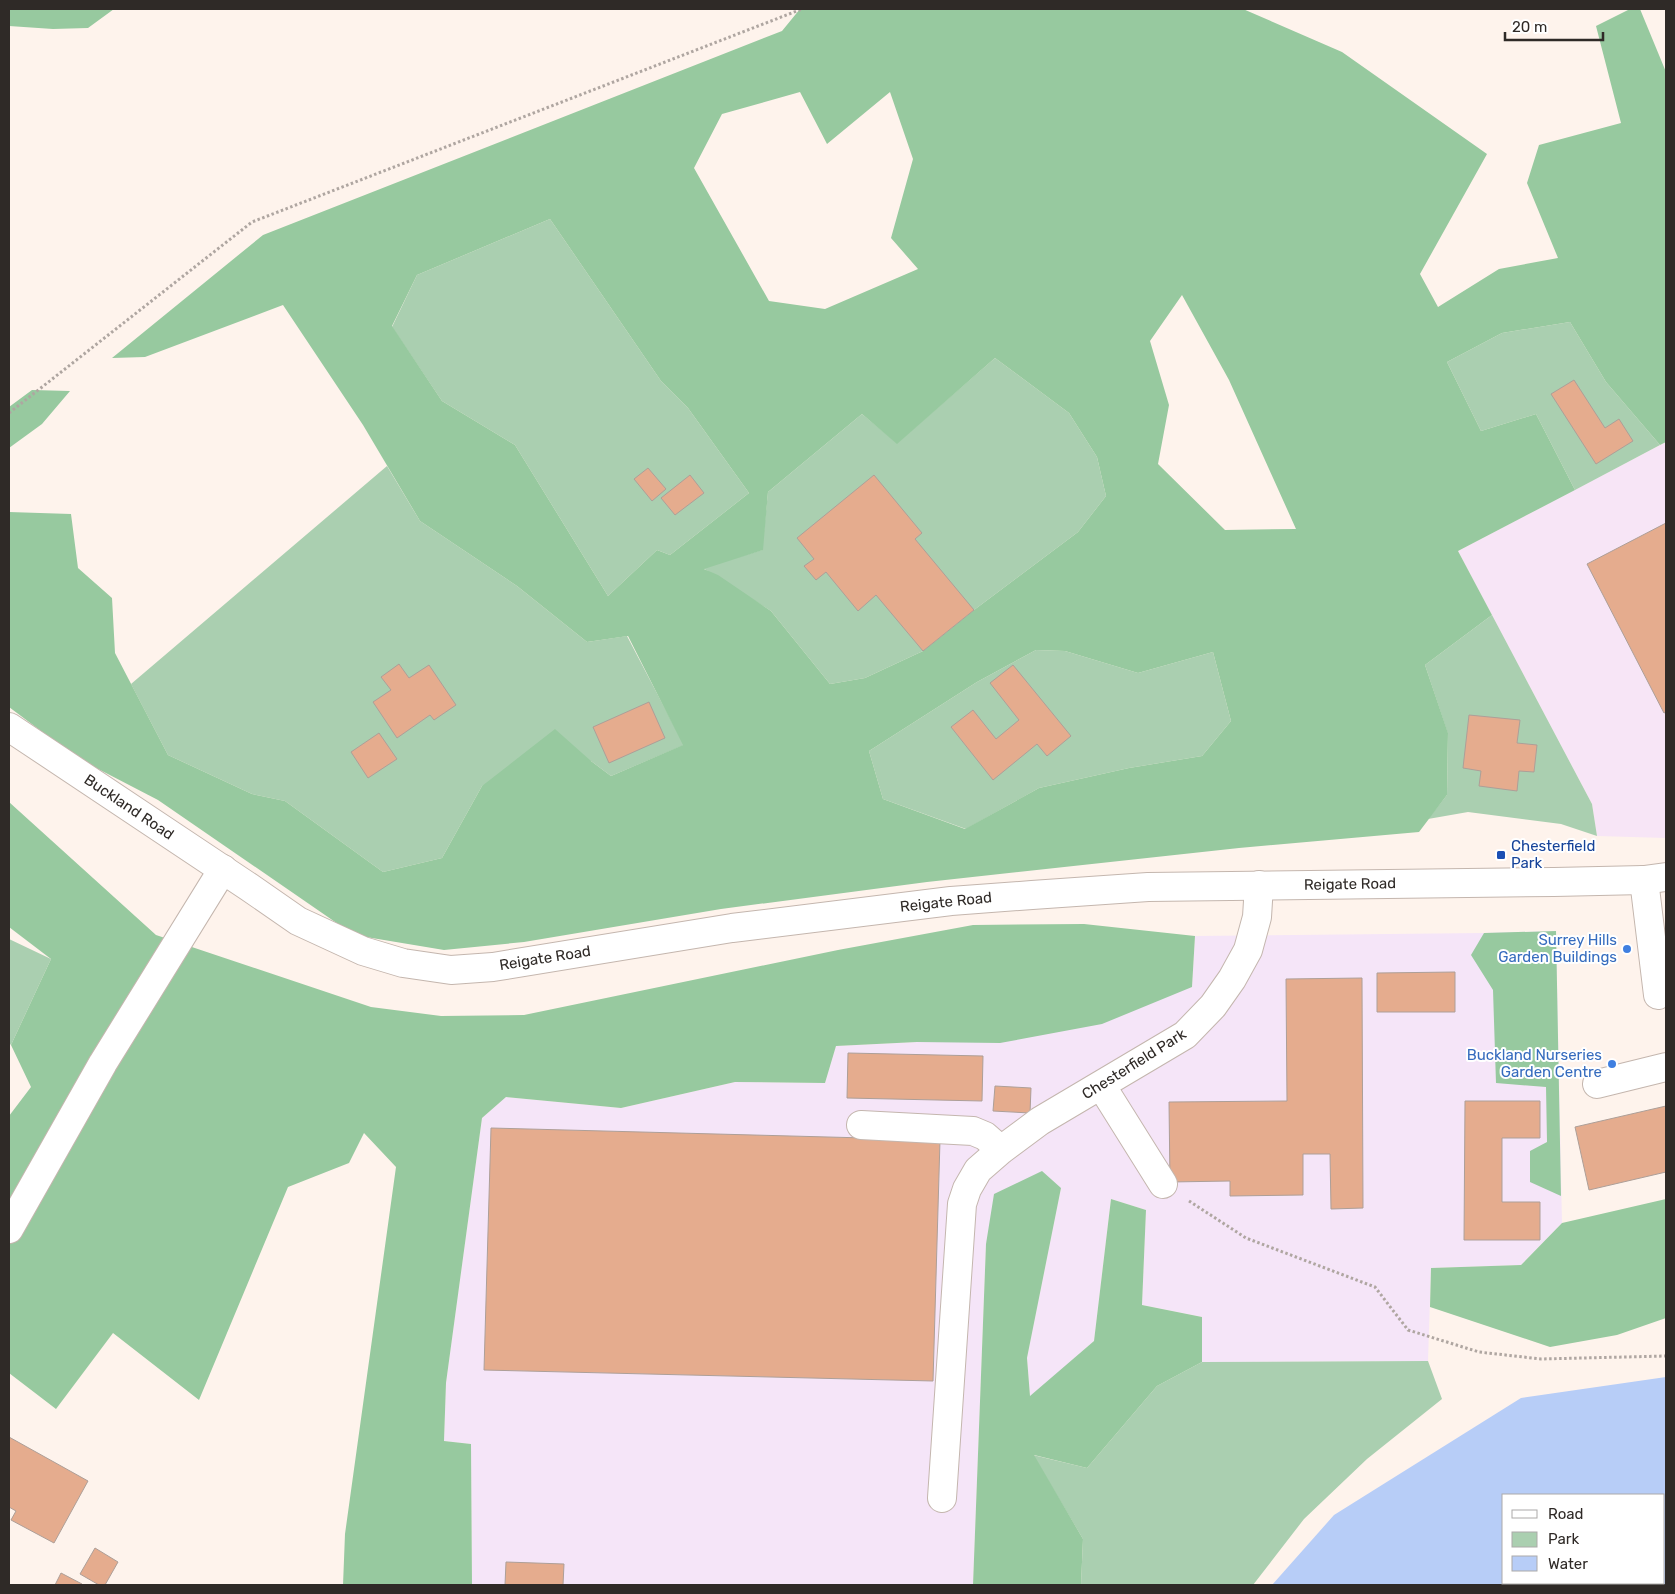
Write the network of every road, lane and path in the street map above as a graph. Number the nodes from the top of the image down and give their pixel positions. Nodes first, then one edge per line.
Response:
1 (802, 9) edge
2 (9, 413) edge
3 (9, 727) edge
4 (223, 870) junction
5 (1655, 879) edge
6 (1258, 885) junction
7 (249, 887) joint
8 (1658, 995) dead end
9 (1666, 1067) edge
10 (1597, 1084) dead end
11 (1101, 1085) junction
12 (861, 1125) dead end
13 (1001, 1150) junction
14 (1163, 1184) joint
15 (9, 1229) edge
16 (1666, 1356) edge
17 (942, 1498) dead end

1 - 2 path
3 - 4 main road, Buckland Road
4 - 7 main road, Buckland Road
4 - 15 main road
5 - 6 main road, Reigate Road
5 - 8 main road
6 - 7 main road, Reigate Road
6 - 11 main road, Chesterfield Park
9 - 10 main road
11 - 13 main road, Chesterfield Park
11 - 14 main road
12 - 13 main road
13 - 17 main road, Chesterfield Park
14 - 16 path

